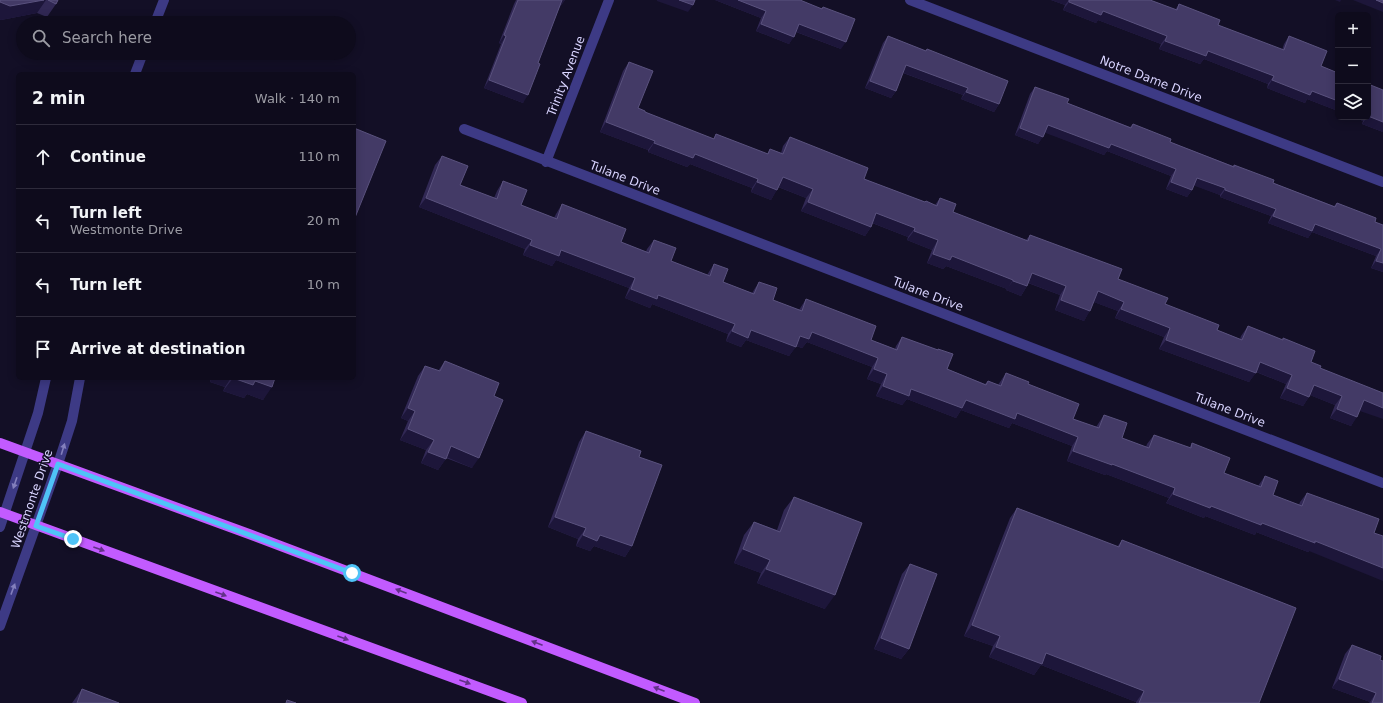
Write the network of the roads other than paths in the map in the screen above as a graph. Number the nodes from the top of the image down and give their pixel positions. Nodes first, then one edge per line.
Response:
1 (164, 0) edge
2 (609, 0) edge
3 (910, 0) edge
4 (158, 16) edge
5 (140, 60) edge
6 (136, 72) edge
7 (464, 129) dead end
8 (546, 162) junction
9 (1383, 182) edge
10 (46, 380) edge
11 (80, 380) edge
12 (0, 443) edge
13 (26, 452) junction
14 (58, 464) junction
15 (1383, 483) edge
16 (2, 513) edge
17 (36, 526) junction
18 (0, 527) edge
19 (0, 626) edge
20 (522, 703) edge
21 (695, 703) edge

1 - 4 street
2 - 8 street, Trinity Avenue
3 - 9 street, Notre Dame Drive
5 - 6 street
7 - 8 street, Tulane Drive
8 - 15 street, Tulane Drive
10 - 13 street, Westmonte Drive
14 -> 11 street, Westmonte Drive
12 - 13 main road
13 - 14 main road
13 -> 16 street, Westmonte Drive
14 - 17 street, Westmonte Drive
21 -> 14 main road
16 - 17 main road
16 - 18 street, Westmonte Drive
19 -> 17 street, Westmonte Drive
17 -> 20 main road

